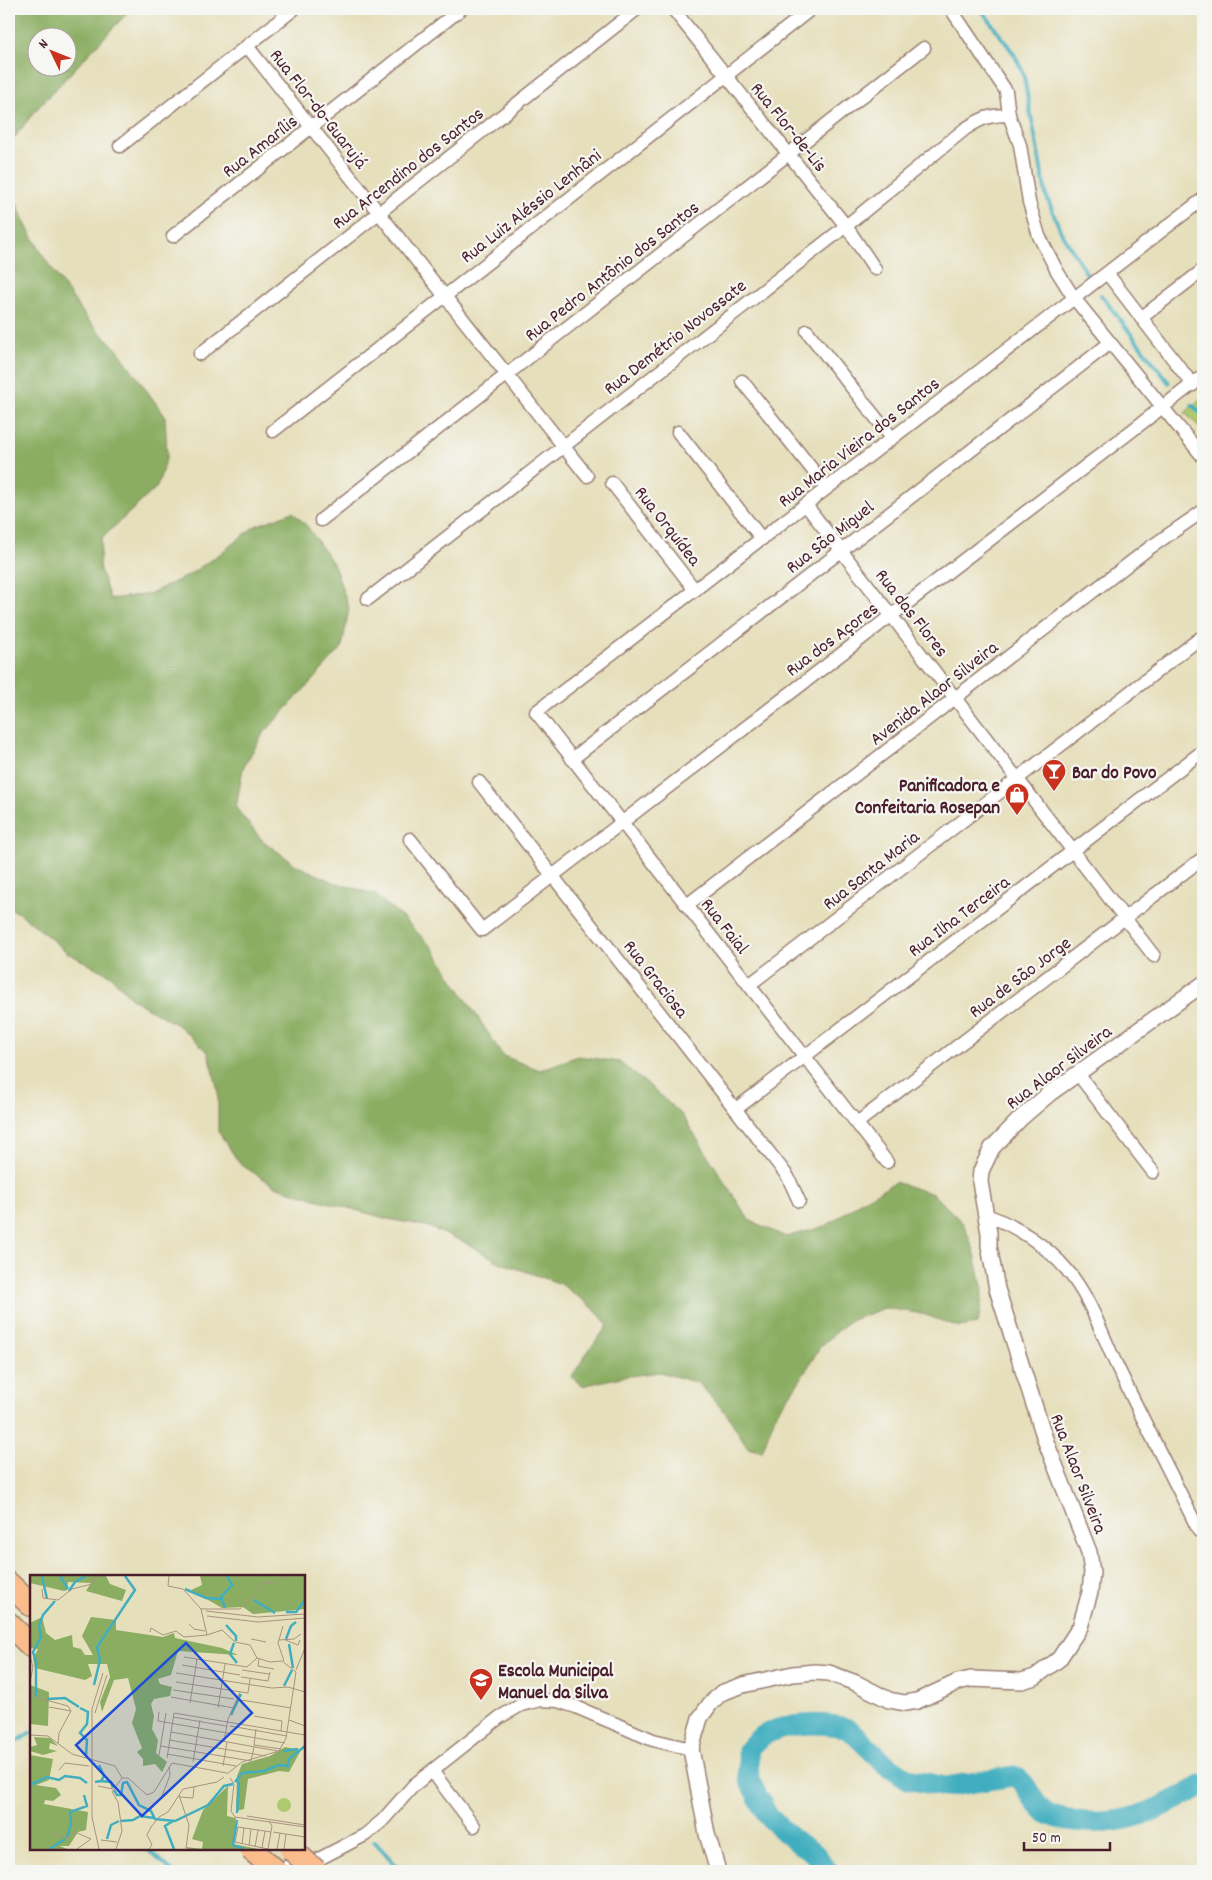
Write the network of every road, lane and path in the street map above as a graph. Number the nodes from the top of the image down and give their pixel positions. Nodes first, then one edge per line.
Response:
1 (294, 9) edge
2 (462, 9) edge
3 (637, 9) edge
4 (673, 9) edge
5 (811, 9) edge
6 (952, 9) edge
7 (247, 46) junction
8 (924, 48) dead end
9 (726, 75) junction
10 (1009, 115) junction
11 (311, 127) junction
12 (120, 146) dead end
13 (789, 154) junction
14 (1203, 199) edge
15 (379, 213) junction
16 (846, 226) junction
17 (173, 236) dead end
18 (875, 269) dead end
19 (1203, 270) edge
20 (1107, 273) junction
21 (445, 296) junction
22 (1074, 298) junction
23 (1141, 318) junction
24 (807, 331) dead end
25 (1110, 343) junction
26 (200, 354) dead end
27 (507, 375) junction
28 (1203, 376) edge
29 (742, 381) dead end
30 (1193, 385) junction
31 (1163, 408) junction
32 (273, 431) dead end
33 (678, 432) dead end
34 (1184, 434) junction
35 (892, 438) junction
36 (1203, 440) edge
37 (564, 446) junction
38 (1203, 457) edge
39 (587, 476) dead end
40 (612, 483) dead end
41 (827, 488) junction
42 (806, 505) junction
43 (1203, 511) edge
44 (322, 520) dead end
45 (762, 539) junction
46 (841, 550) junction
47 (695, 590) junction
48 (368, 599) dead end
49 (892, 615) junction
50 (1203, 636) edge
51 (955, 698) junction
52 (536, 712) joint
53 (1203, 751) edge
54 (572, 759) junction
55 (1018, 779) junction
56 (479, 782) dead end
57 (622, 822) junction
58 (410, 839) dead end
59 (1073, 851) junction
60 (1203, 858) edge
61 (552, 876) junction
62 (687, 905) junction
63 (1125, 918) junction
64 (1154, 956) dead end
65 (1203, 984) edge
66 (749, 985) junction
67 (805, 1056) junction
68 (1078, 1074) junction
69 (736, 1109) junction
70 (857, 1123) junction
71 (887, 1162) dead end
72 (1154, 1172) dead end
73 (799, 1201) dead end
74 (986, 1215) junction
75 (1199, 1531) dead end
76 (9, 1584) edge
77 (30, 1604) edge
78 (9, 1624) edge
79 (30, 1645) edge
80 (692, 1748) junction
81 (432, 1771) junction
82 (474, 1826) dead end
83 (252, 1850) edge
84 (292, 1850) edge
85 (266, 1871) edge
86 (276, 1871) edge
87 (316, 1871) edge
88 (718, 1871) edge

1 - 7 street
2 - 11 street, Rua Amarílis
3 - 15 street, Rua Arcendino dos Santos
4 - 9 street, Rua Flor-de-Lis
5 - 9 street, Rua Luiz Aléssio Lenhâni
6 - 10 street
7 - 11 street, Rua Flor-do-Guarujá
7 - 12 street
8 - 13 street, Rua Pedro Antônio dos Santos
9 - 13 street, Rua Flor-de-Lis
9 - 21 street, Rua Luiz Aléssio Lenhâni
10 - 16 street, Rua Demétrio Novossate
10 - 22 street
11 - 15 street, Rua Flor-do-Guarujá
11 - 17 street, Rua Amarílis
13 - 16 street, Rua Flor-de-Lis
13 - 27 street, Rua Pedro Antônio dos Santos
14 - 20 street, Rua Maria Vieira dos Santos
15 - 21 street, Rua Flor-do-Guarujá
15 - 26 street, Rua Arcendino dos Santos
16 - 18 street, Rua Flor-de-Lis
16 - 37 street, Rua Demétrio Novossate
19 - 23 street
20 - 22 street, Rua Maria Vieira dos Santos
20 - 23 street
21 - 27 street, Rua Flor-do-Guarujá
21 - 32 street, Rua Luiz Aléssio Lenhâni
22 - 25 street
22 - 35 street, Rua Maria Vieira dos Santos
23 - 30 street
24 - 35 street
25 - 31 street
25 - 46 street, Rua São Miguel
27 - 37 street, Rua Flor-do-Guarujá
27 - 44 street, Rua Pedro Antônio dos Santos
28 - 30 street, Rua dos Açores
29 - 41 street
30 - 31 street, Rua dos Açores
31 - 34 street
31 - 49 street, Rua dos Açores
33 - 45 street
34 - 36 street
34 - 38 street
35 - 41 street, Rua Maria Vieira dos Santos
37 - 39 street, Rua Flor-do-Guarujá
37 - 48 street, Rua Demétrio Novossate
40 - 47 street, Rua Orquídea
41 - 42 street, Rua Maria Vieira dos Santos
42 - 45 street, Rua Maria Vieira dos Santos
42 - 46 street, Rua das Flores
43 - 51 street, Avenida Alaor Silveira
45 - 47 street, Rua Maria Vieira dos Santos
46 - 49 street, Rua das Flores
46 - 54 street, Rua São Miguel
47 - 52 street, Rua Maria Vieira dos Santos
49 - 51 street, Rua das Flores
49 - 57 street, Rua dos Açores
50 - 55 street, Rua Santa Maria
51 - 55 street, Rua das Flores
51 - 62 street, Avenida Alaor Silveira
52 - 54 street, Rua Faial
53 - 59 street, Rua Ilha Terceira
54 - 57 street, Rua Faial
55 - 59 street, Rua das Flores
55 - 66 street, Rua Santa Maria
56 - 61 street, Rua Graciosa
57 - 61 street, Rua dos Açores
57 - 62 street, Rua Faial
58 - 61 street, Rua dos Açores
59 - 63 street, Rua das Flores
59 - 67 street, Rua Ilha Terceira
60 - 63 street, Rua de São Jorge
61 - 69 street, Rua Graciosa
62 - 66 street, Rua Faial
63 - 64 street, Rua das Flores
63 - 70 street, Rua de São Jorge
65 - 68 street, Rua Alaor Silveira
66 - 67 street, Rua Faial
67 - 69 street, Rua Ilha Terceira
67 - 70 street, Rua Faial
68 - 72 street
68 - 74 street, Rua Alaor Silveira
69 - 73 street, Rua Graciosa
70 - 71 street, Rua Faial
74 - 75 street
74 - 80 street, Rua Alaor Silveira
76 - 77 highway
78 - 79 highway
80 - 81 street
80 - 88 street
81 - 82 street
81 - 85 street
83 - 86 highway, bridge
84 - 87 highway, bridge

